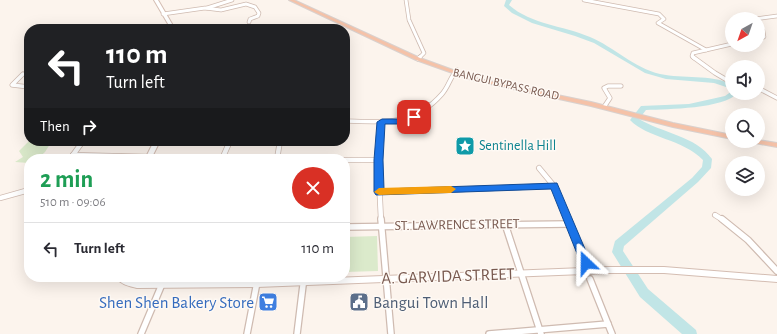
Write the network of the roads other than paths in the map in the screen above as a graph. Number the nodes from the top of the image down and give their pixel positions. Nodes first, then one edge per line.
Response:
1 (156, 0) edge
2 (232, 0) edge
3 (291, 0) edge
4 (299, 0) edge
5 (406, 0) edge
6 (584, 0) edge
7 (206, 8) junction
8 (163, 14) junction
9 (777, 16) edge
10 (765, 18) edge
11 (249, 22) dead end
12 (170, 24) edge
13 (344, 24) edge
14 (349, 24) edge
15 (350, 24) edge
16 (350, 27) edge
17 (725, 46) edge
18 (706, 50) junction
19 (420, 58) junction
20 (455, 71) junction
21 (23, 74) dead end
22 (725, 79) edge
23 (24, 86) edge
24 (621, 86) dead end
25 (765, 92) edge
26 (777, 98) edge
27 (604, 105) junction
28 (652, 118) junction
29 (350, 121) edge
30 (382, 122) junction
31 (725, 133) edge
32 (725, 135) edge
33 (765, 139) edge
34 (777, 141) edge
35 (765, 143) edge
36 (777, 145) edge
37 (350, 160) edge
38 (378, 160) junction
39 (539, 168) dead end
40 (554, 186) junction
41 (24, 191) edge
42 (379, 192) junction
43 (0, 198) edge
44 (715, 215) dead end
45 (505, 224) junction
46 (569, 224) junction
47 (382, 226) junction
48 (350, 227) edge
49 (586, 263) dead end
50 (777, 271) edge
51 (521, 274) junction
52 (350, 278) edge
53 (386, 278) junction
54 (590, 279) dead end
55 (777, 279) edge
56 (128, 282) edge
57 (162, 282) edge
58 (219, 282) edge
59 (258, 282) edge
60 (304, 282) edge
61 (161, 285) junction
62 (608, 324) junction
63 (540, 332) edge
64 (141, 334) edge
65 (247, 334) edge
66 (297, 334) edge
67 (391, 334) edge
68 (490, 334) edge
69 (612, 334) edge

1 - 8 main road
2 - 7 street
3 - 13 highway, BANGUI BYPASS ROAD
4 - 14 highway, BANGUI BYPASS ROAD
5 - 19 street
6 - 18 street
7 - 8 street
7 - 11 street
8 - 12 main road
9 - 10 street
15 - 19 highway, BANGUI BYPASS ROAD
16 - 19 highway, BANGUI BYPASS ROAD
17 - 18 street
18 - 22 street
19 - 20 highway, BANGUI BYPASS ROAD
20 - 27 highway, BANGUI BYPASS ROAD
20 - 30 street
21 - 23 street
24 - 27 street
25 - 26 street
27 - 28 highway, BANGUI BYPASS ROAD
28 - 31 highway, BANGUI BYPASS ROAD
28 - 32 highway, BANGUI BYPASS ROAD
29 - 30 street
30 - 38 street
33 - 34 highway
35 - 36 highway
37 - 38 street
38 - 42 street
39 - 40 street
40 - 42 street
40 - 46 street
41 - 43 street
42 - 47 street
44 - 50 street
45 - 46 street, ST. LAWRENCE STREET
45 - 47 street, ST. LAWRENCE STREET
45 - 51 street
46 - 49 street
47 - 48 street, ST. LAWRENCE STREET
47 - 53 street
51 - 53 main road, A. GARVIDA STREET
51 - 55 main road, A. GARVIDA STREET
51 - 63 street
52 - 53 main road, A. GARVIDA STREET
53 - 67 street
54 - 62 street
56 - 61 main road, A. GARVIDA STREET
57 - 61 street
58 - 61 main road, A. GARVIDA STREET
59 - 65 street
60 - 66 street
61 - 64 street
62 - 63 street
62 - 69 street
63 - 68 street

